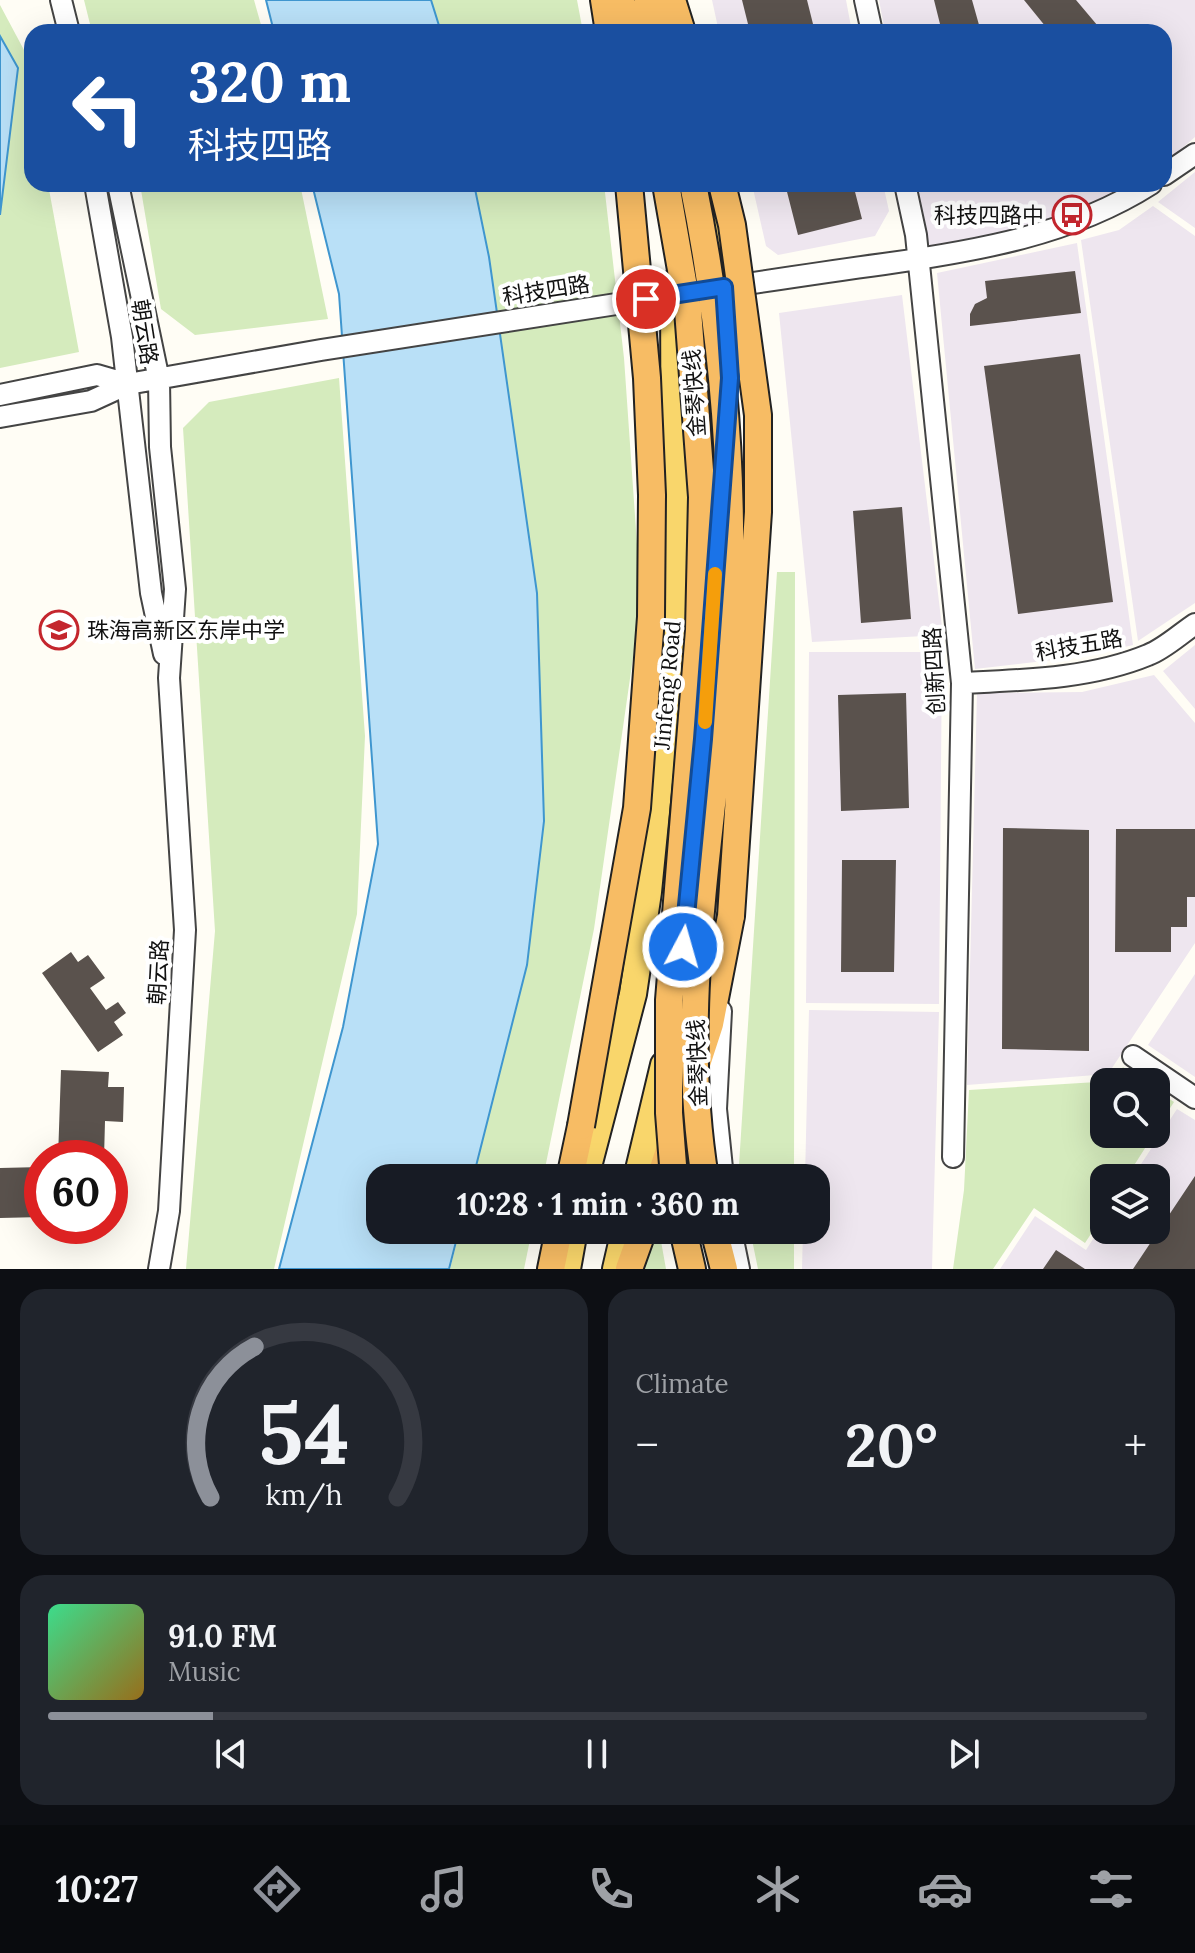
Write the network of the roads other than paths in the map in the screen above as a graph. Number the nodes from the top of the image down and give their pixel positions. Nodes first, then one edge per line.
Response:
1 (61, 0) edge
2 (604, 0) edge
3 (619, 0) edge
4 (648, 0) edge
5 (664, 0) edge
6 (672, 0) edge
7 (865, 0) edge
8 (67, 24) edge
9 (608, 24) edge
10 (626, 24) edge
11 (656, 24) edge
12 (670, 24) edge
13 (680, 24) edge
14 (870, 24) edge
15 (1195, 154) edge
16 (1172, 170) edge
17 (96, 192) edge
18 (120, 192) edge
19 (630, 192) edge
20 (666, 192) edge
21 (666, 192) edge
22 (694, 192) edge
23 (710, 192) edge
24 (724, 192) edge
25 (907, 192) edge
26 (1137, 192) edge
27 (917, 259) junction
28 (724, 287) junction
29 (676, 295) junction
30 (159, 380) junction
31 (128, 384) junction
32 (0, 395) edge
33 (0, 417) edge
34 (1195, 624) edge
35 (169, 678) junction
36 (962, 683) junction
37 (731, 916) junction
38 (1133, 1056) dead end
39 (1195, 1098) edge
40 (953, 1157) dead end
41 (573, 1164) edge
42 (589, 1164) edge
43 (640, 1164) edge
44 (665, 1164) edge
45 (673, 1164) edge
46 (703, 1164) edge
47 (722, 1164) edge
48 (556, 1244) edge
49 (571, 1244) edge
50 (622, 1244) edge
51 (638, 1244) edge
52 (686, 1244) edge
53 (718, 1244) edge
54 (734, 1244) edge
55 (159, 1269) edge
56 (551, 1269) edge
57 (567, 1269) edge
58 (616, 1269) edge
59 (629, 1269) edge
60 (692, 1269) edge
61 (724, 1269) edge
62 (739, 1269) edge

1 - 8 street
2 - 9 highway
3 - 10 highway
4 - 11 highway
5 - 12 main road
6 - 13 highway
7 - 14 street
15 - 16 street
17 - 31 street, 朝云路
18 - 30 street, 朝云路
19 - 41 highway, bridge
20 - 29 main road, Jinfeng Road
21 - 45 highway, 金琴快线, bridge
22 - 46 highway, 金琴快线, bridge
23 - 28 main road, Jinfeng Road
24 - 37 highway, bridge
25 - 27 street, 创新四路
26 - 27 street, 科技四路
27 - 28 street, 科技四路
27 - 36 street, 创新四路
28 - 29 street, 科技四路
28 - 43 main road, Jinfeng Road
29 - 30 street, 科技四路
29 - 42 main road, Jinfeng Road
30 - 31 street, 科技四路
30 - 35 street, 朝云路
31 - 32 street, 科技四路
31 - 33 street, 科技四路
31 - 35 street, 朝云路
34 - 36 street, 科技五路
35 - 55 street, 朝云路
36 - 40 street, 创新四路
37 - 44 highway
37 - 47 street
38 - 39 street
48 - 56 highway
49 - 57 main road
50 - 58 main road
51 - 59 highway
52 - 60 highway
53 - 61 highway
54 - 62 street

